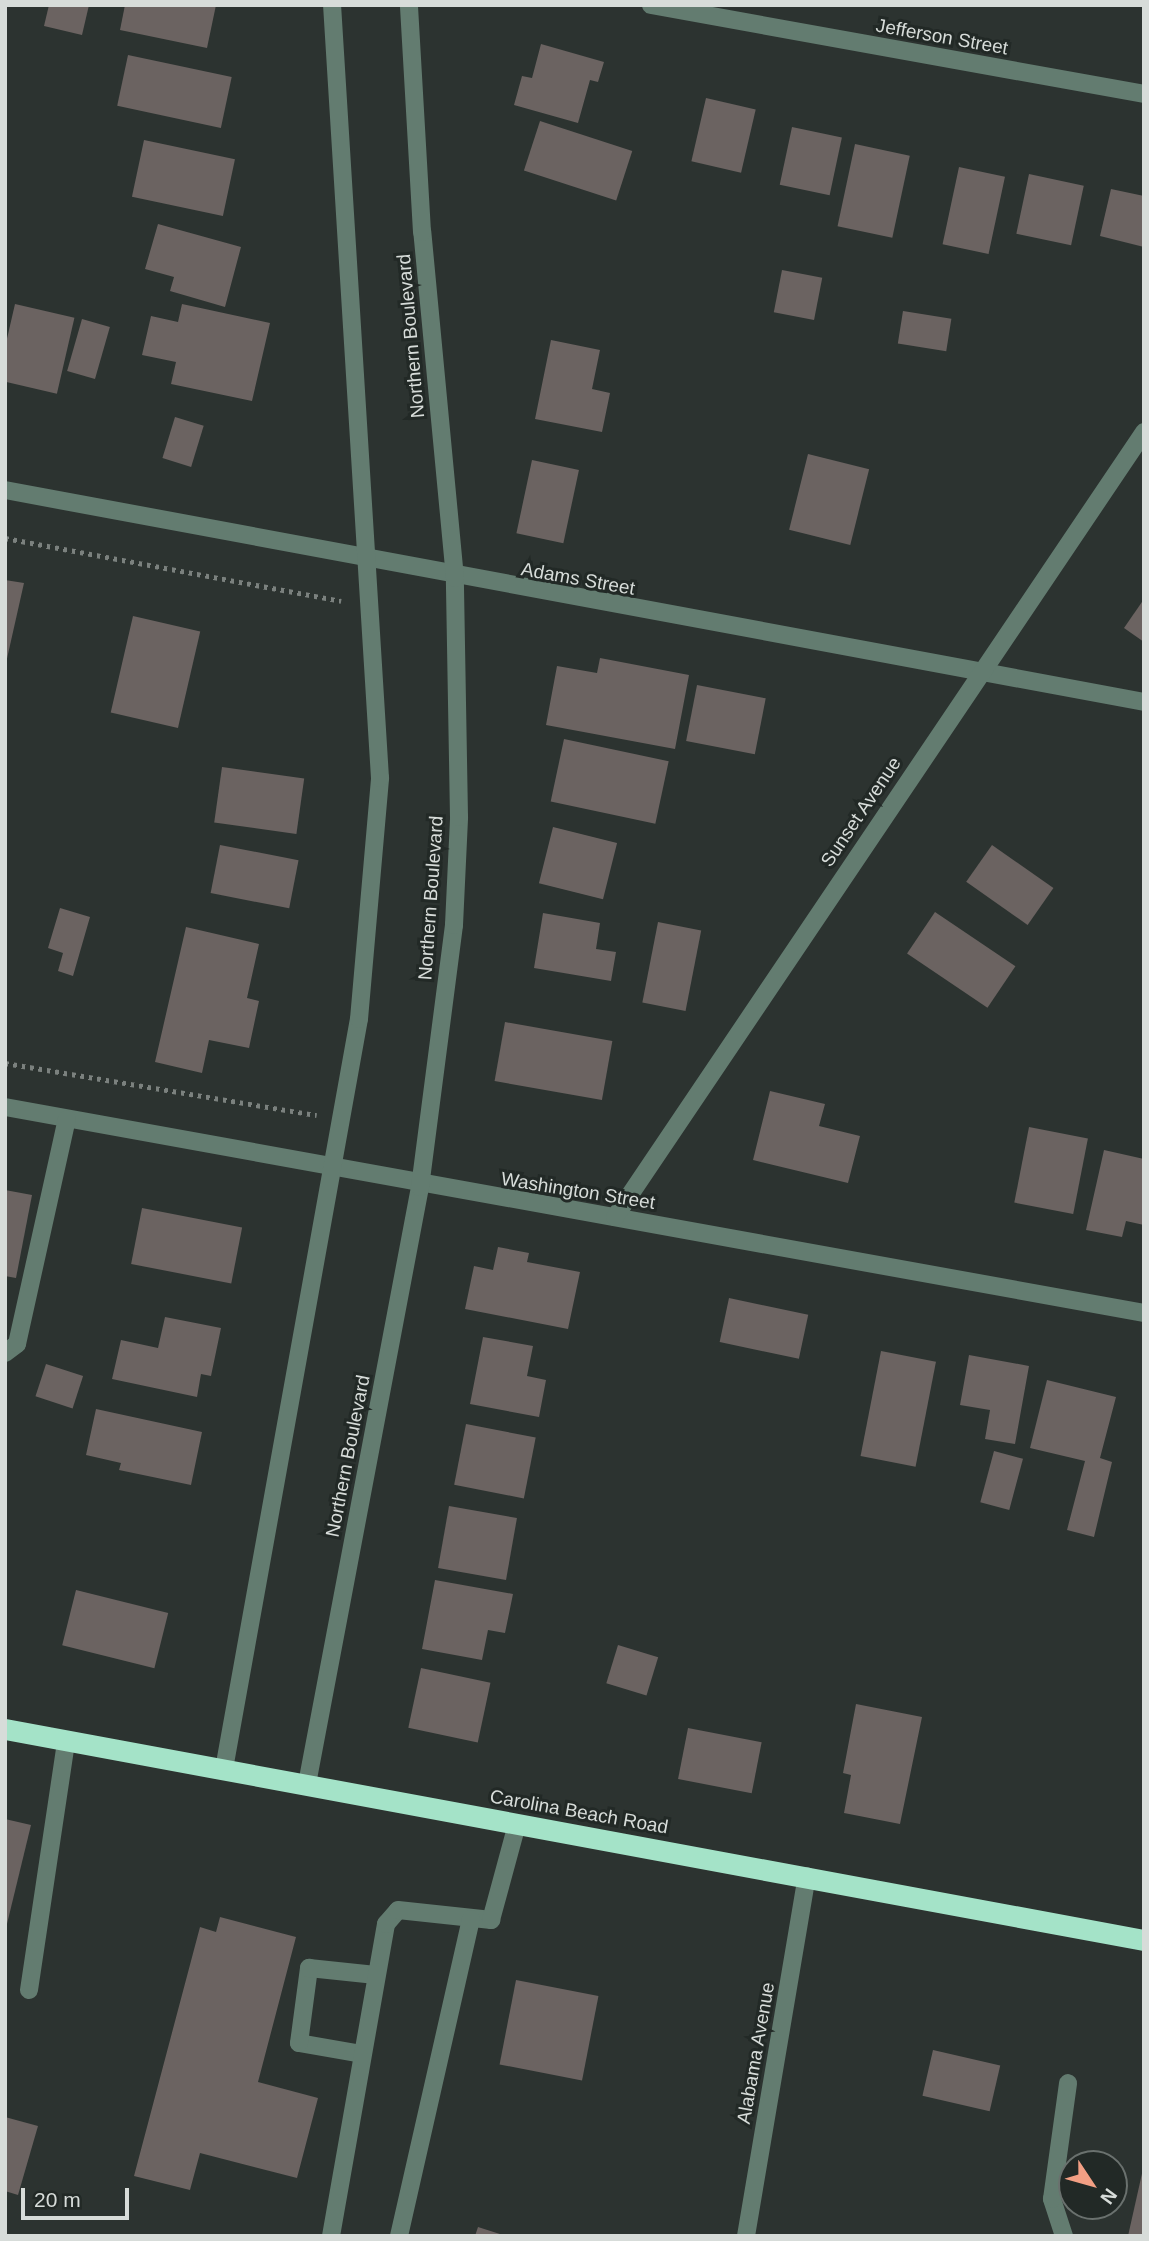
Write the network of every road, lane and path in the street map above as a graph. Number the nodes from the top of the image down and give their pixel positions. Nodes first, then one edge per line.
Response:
1 (331, 5) edge
2 (409, 5) edge
3 (651, 5) edge
4 (1144, 94) edge
5 (1144, 432) edge
6 (5, 490) edge
7 (5, 538) edge
8 (370, 556) junction
9 (454, 578) junction
10 (345, 616) dead end
11 (980, 673) junction
12 (1144, 702) edge
13 (5, 1063) edge
14 (326, 1104) dead end
15 (5, 1107) edge
16 (67, 1119) junction
17 (336, 1167) junction
18 (420, 1187) junction
19 (615, 1217) junction
20 (1144, 1313) edge
21 (5, 1353) edge
22 (5, 1729) edge
23 (66, 1741) junction
24 (224, 1769) junction
25 (307, 1784) junction
26 (517, 1824) junction
27 (807, 1877) junction
28 (471, 1919) junction
29 (1144, 1940) edge
30 (376, 1975) junction
31 (29, 1990) dead end
32 (362, 2053) junction
33 (1068, 2083) dead end
34 (331, 2236) edge
35 (399, 2236) edge
36 (746, 2236) edge
37 (1064, 2236) edge

1 - 8 street
2 - 9 street, Northern Boulevard
3 - 4 street, Jefferson Street
5 - 11 street, Sunset Avenue
6 - 8 street, Adams Street
7 - 10 path
8 - 9 street, Adams Street
8 - 17 street
9 - 11 street, Adams Street
9 - 18 street, Northern Boulevard
11 - 12 street, Adams Street
11 - 19 street, Sunset Avenue
13 - 14 path
15 - 16 street, Washington Street
16 - 17 street, Washington Street
16 - 21 street
17 - 18 street, Washington Street
17 - 24 street
18 - 19 street, Washington Street
18 - 25 street, Northern Boulevard
19 - 20 street, Washington Street
22 - 23 highway, Carolina Beach Road
23 - 24 highway, Carolina Beach Road
23 - 31 street
24 - 25 highway, Carolina Beach Road
25 - 26 highway, Carolina Beach Road
26 - 27 highway, Carolina Beach Road
26 - 28 street
27 - 29 highway, Carolina Beach Road
27 - 36 street, Alabama Avenue
28 - 30 street
28 - 35 street
30 - 32 street
30 - 32 street
32 - 34 street
33 - 37 street

